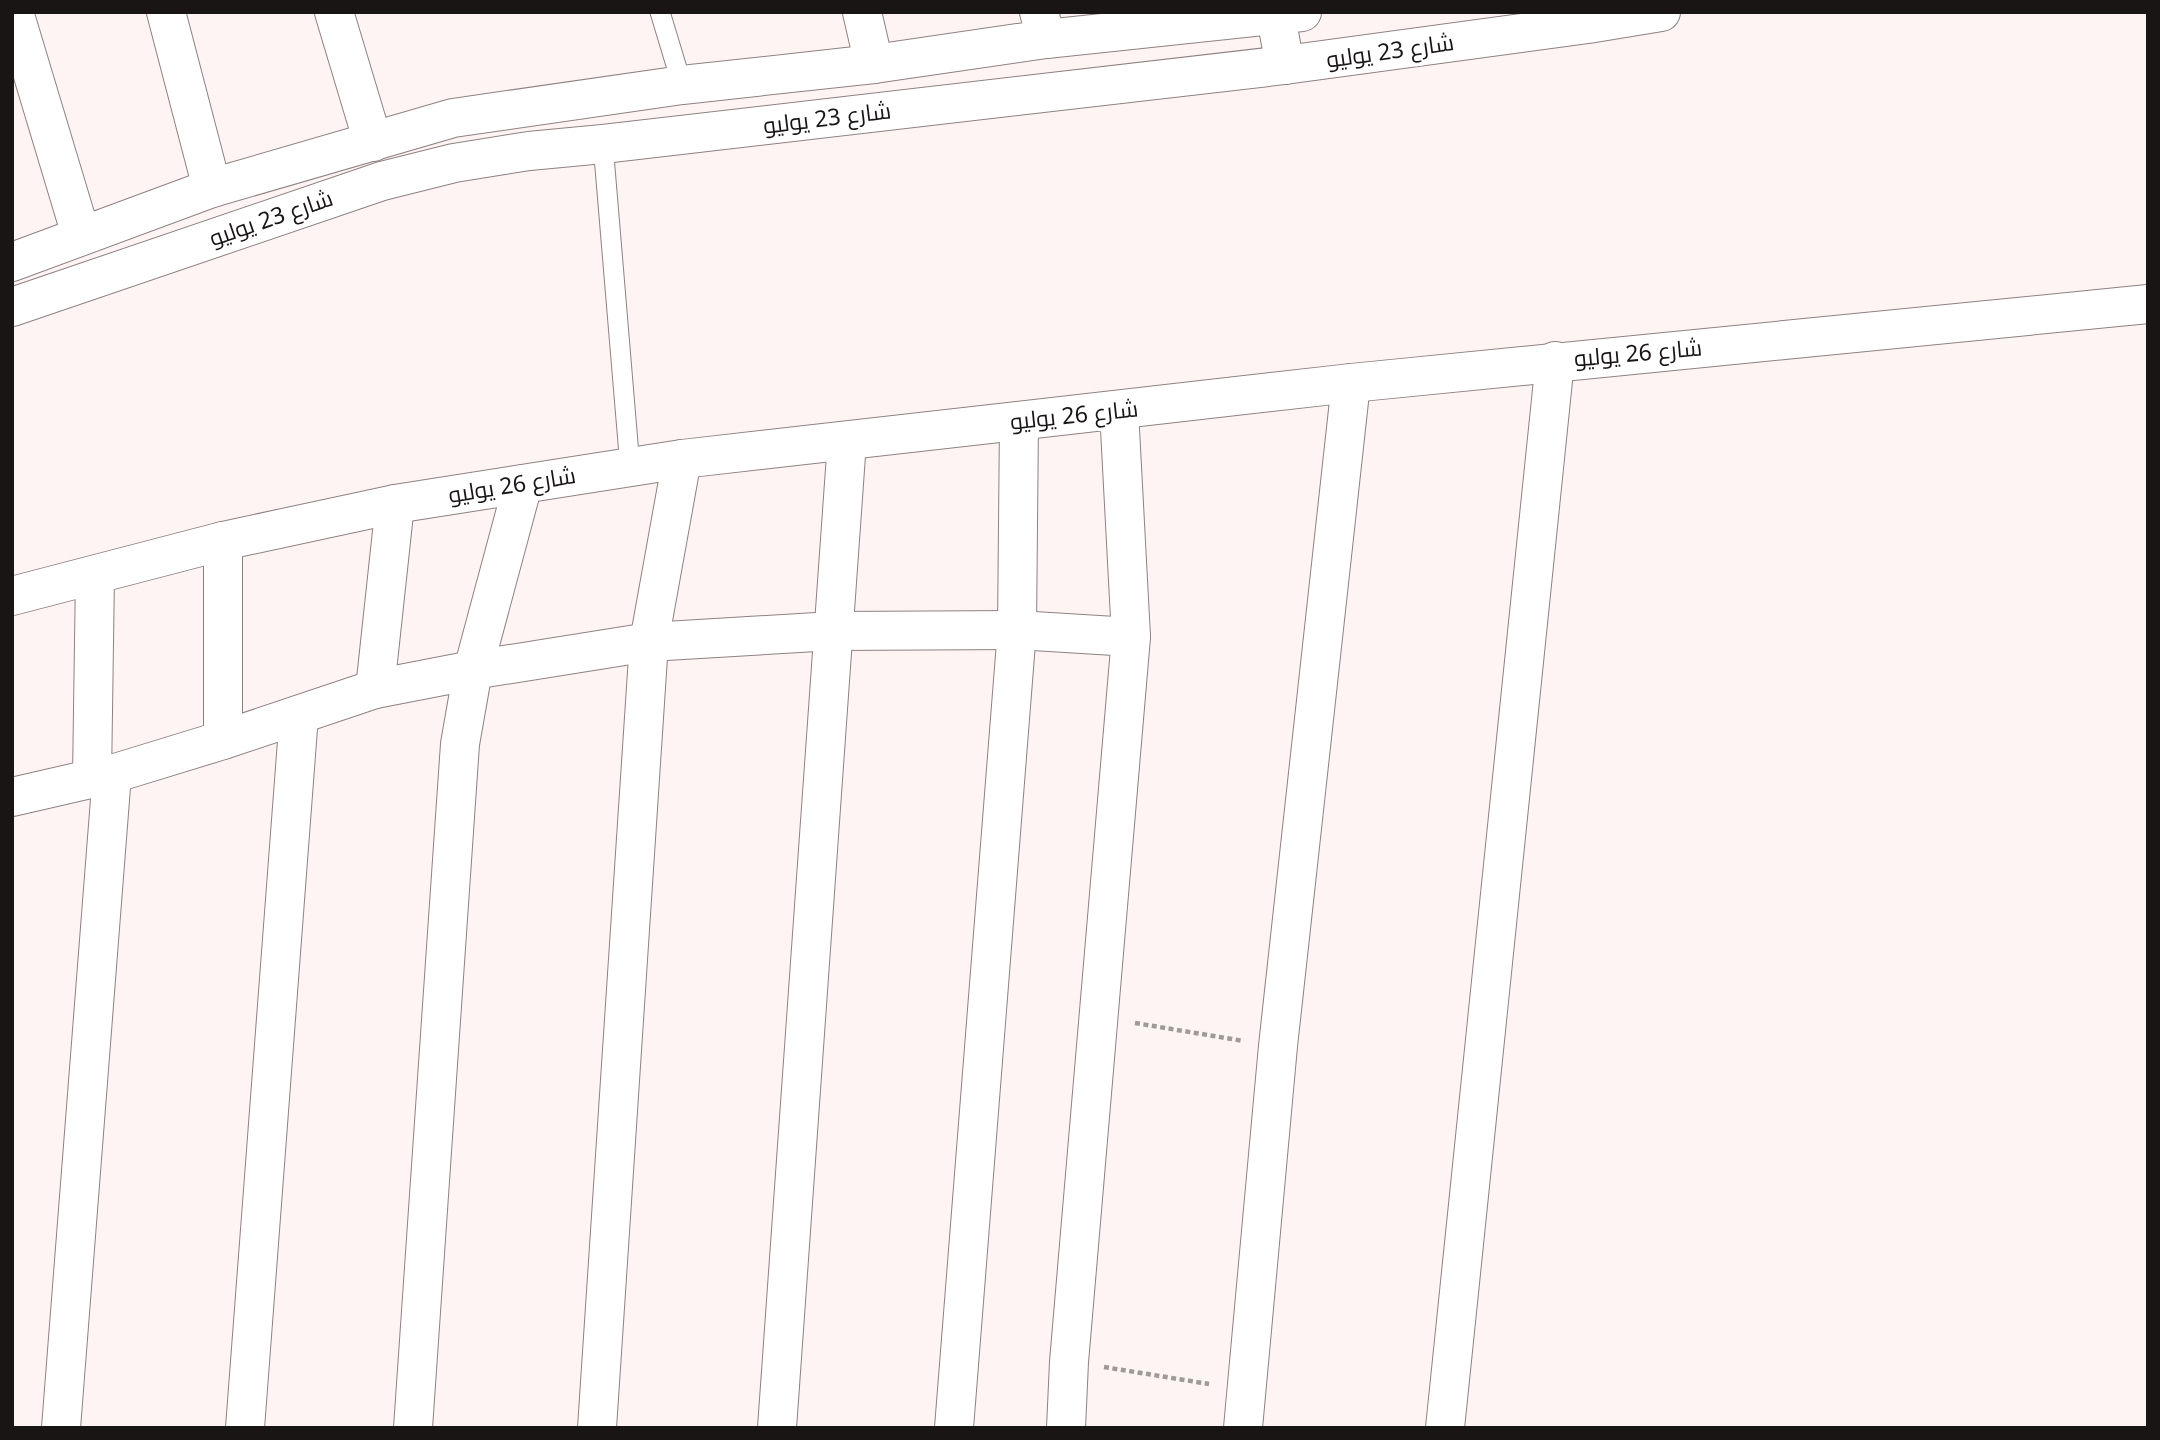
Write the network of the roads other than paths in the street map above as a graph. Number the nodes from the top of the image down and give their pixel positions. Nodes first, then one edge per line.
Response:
1 (14, 12) edge
2 (166, 12) edge
3 (334, 12) edge
4 (660, 12) edge
5 (862, 12) edge
6 (1661, 12) edge
7 (1284, 13) edge
8 (1043, 26) edge
9 (874, 64) junction
10 (1285, 65) junction
11 (682, 85) junction
12 (373, 142) junction
13 (603, 144) junction
14 (212, 188) junction
15 (80, 235) junction
16 (12, 262) edge
17 (2148, 304) edge
18 (12, 307) edge
19 (1555, 361) junction
20 (1351, 383) junction
21 (1119, 410) junction
22 (1019, 421) junction
23 (847, 441) junction
24 (682, 459) junction
25 (630, 467) junction
26 (523, 484) junction
27 (395, 504) junction
28 (223, 541) junction
29 (95, 575) junction
30 (12, 596) edge
31 (1017, 630) junction
32 (834, 631) junction
33 (1131, 637) junction
34 (649, 642) junction
35 (473, 670) junction
36 (374, 689) junction
37 (299, 715) junction
38 (223, 740) junction
39 (102, 776) junction
40 (12, 797) edge
41 (61, 1428) edge
42 (245, 1428) edge
43 (413, 1428) edge
44 (597, 1428) edge
45 (777, 1428) edge
46 (954, 1428) edge
47 (1066, 1428) edge
48 (1243, 1428) edge
49 (1444, 1428) edge

1 - 15 street
2 - 14 street
3 - 12 street
4 - 11 lane
5 - 9 street
6 - 10 street, شارع 23 يوليو
7 - 8 street, شارع 23 يوليو
7 - 10 street
8 - 9 street, شارع 23 يوليو
9 - 11 street, شارع 23 يوليو
10 - 13 street, شارع 23 يوليو
11 - 12 street, شارع 23 يوليو
12 - 14 street, شارع 23 يوليو
13 - 18 street, شارع 23 يوليو
13 - 25 lane
14 - 15 street, شارع 23 يوليو
15 - 16 street, شارع 23 يوليو
17 - 19 street, شارع 26 يوليو
19 - 20 street, شارع 26 يوليو
19 - 49 street
20 - 21 street, شارع 26 يوليو
20 - 48 street
21 - 22 street, شارع 26 يوليو
21 - 33 street
22 - 23 street, شارع 26 يوليو
22 - 31 street
23 - 24 street, شارع 26 يوليو
23 - 32 street
24 - 25 street, شارع 26 يوليو
24 - 34 street
25 - 26 street, شارع 26 يوليو
26 - 27 street, شارع 26 يوليو
26 - 35 street
27 - 28 street, شارع 26 يوليو
27 - 36 street
28 - 29 street, شارع 26 يوليو
28 - 38 street
29 - 30 street, شارع 26 يوليو
29 - 39 street
31 - 32 street
31 - 33 street
31 - 46 street
32 - 34 street
32 - 45 street
33 - 47 street
34 - 35 street
34 - 44 street
35 - 36 street
35 - 43 street
36 - 37 street
37 - 38 street
37 - 42 street
38 - 39 street
39 - 40 street
39 - 41 street

